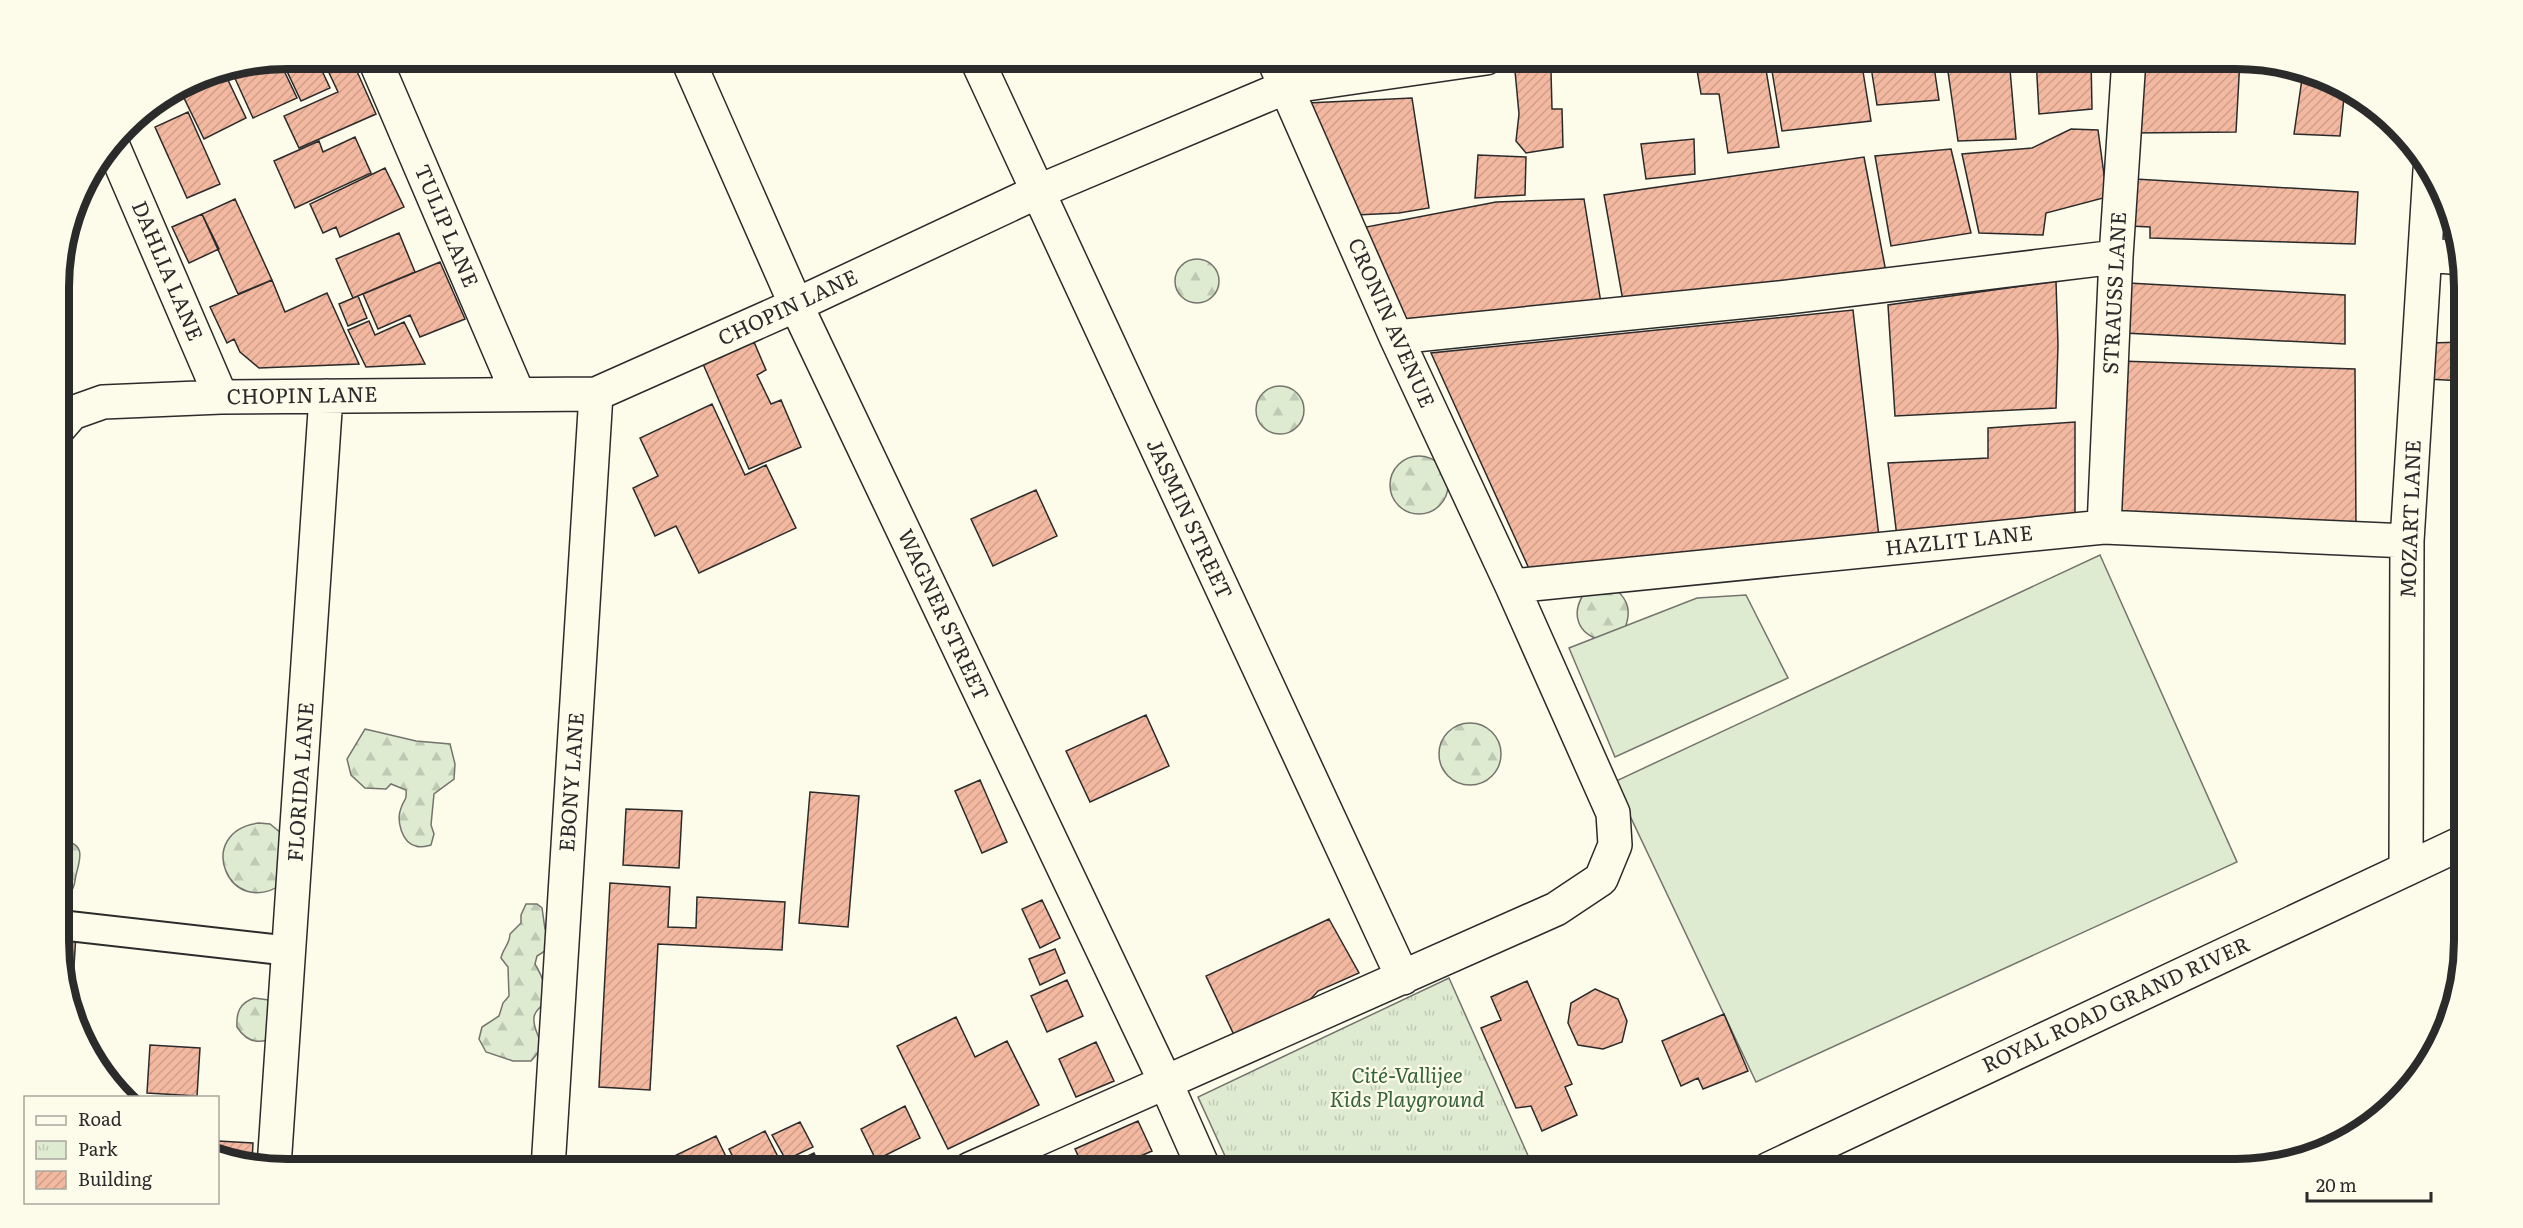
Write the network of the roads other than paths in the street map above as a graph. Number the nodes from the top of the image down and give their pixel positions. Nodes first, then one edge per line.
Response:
1 (379, 69) edge
2 (692, 69) edge
3 (981, 69) edge
4 (1335, 69) edge
5 (2128, 69) edge
6 (1280, 73) edge
7 (116, 152) edge
8 (2429, 186) edge
9 (1036, 192) junction
10 (2426, 255) junction
11 (2116, 257) junction
12 (2452, 257) edge
13 (796, 305) junction
14 (1396, 337) junction
15 (518, 394) junction
16 (596, 394) junction
17 (326, 396) junction
18 (221, 397) junction
19 (69, 417) edge
20 (2104, 527) junction
21 (2407, 542) junction
22 (1512, 586) junction
23 (2454, 847) edge
24 (2406, 869) junction
25 (69, 926) edge
26 (290, 951) junction
27 (1403, 978) junction
28 (1165, 1082) junction
29 (275, 1159) edge
30 (549, 1159) edge
31 (992, 1159) edge
32 (1200, 1159) edge
33 (1790, 1159) edge

1 - 15 street, TULIP LANE
2 - 13 street, WAGNER STREET
3 - 9 street, JASMIN STREET
4 - 6 street, CHOPIN LANE
5 - 11 street, STRAUSS LANE
6 - 9 street, CHOPIN LANE
6 - 14 street, CRONIN AVENUE
7 - 18 street, DAHLIA LANE
8 - 10 street, MOZART LANE
9 - 13 street, CHOPIN LANE
9 - 27 street, JASMIN STREET
10 - 12 street
10 - 21 street, MOZART LANE
11 - 14 street
11 - 20 street, STRAUSS LANE
13 - 16 street, CHOPIN LANE
13 - 28 street, WAGNER STREET
14 - 22 street, CRONIN AVENUE
15 - 16 street, CHOPIN LANE
15 - 17 street, CHOPIN LANE
16 - 30 street, EBONY LANE
17 - 18 street, CHOPIN LANE
17 - 26 street, FLORIDA LANE
18 - 19 street, CHOPIN LANE
20 - 21 street, HAZLIT LANE
20 - 22 street, HAZLIT LANE
21 - 24 street, MOZART LANE
22 - 27 street, CRONIN AVENUE
23 - 24 street, ROYAL ROAD GRAND RIVER
24 - 33 street, ROYAL ROAD GRAND RIVER
25 - 26 street
26 - 29 street, FLORIDA LANE
27 - 28 street, CRONIN AVENUE
28 - 31 street, CRONIN AVENUE
28 - 32 street, WAGNER STREET

